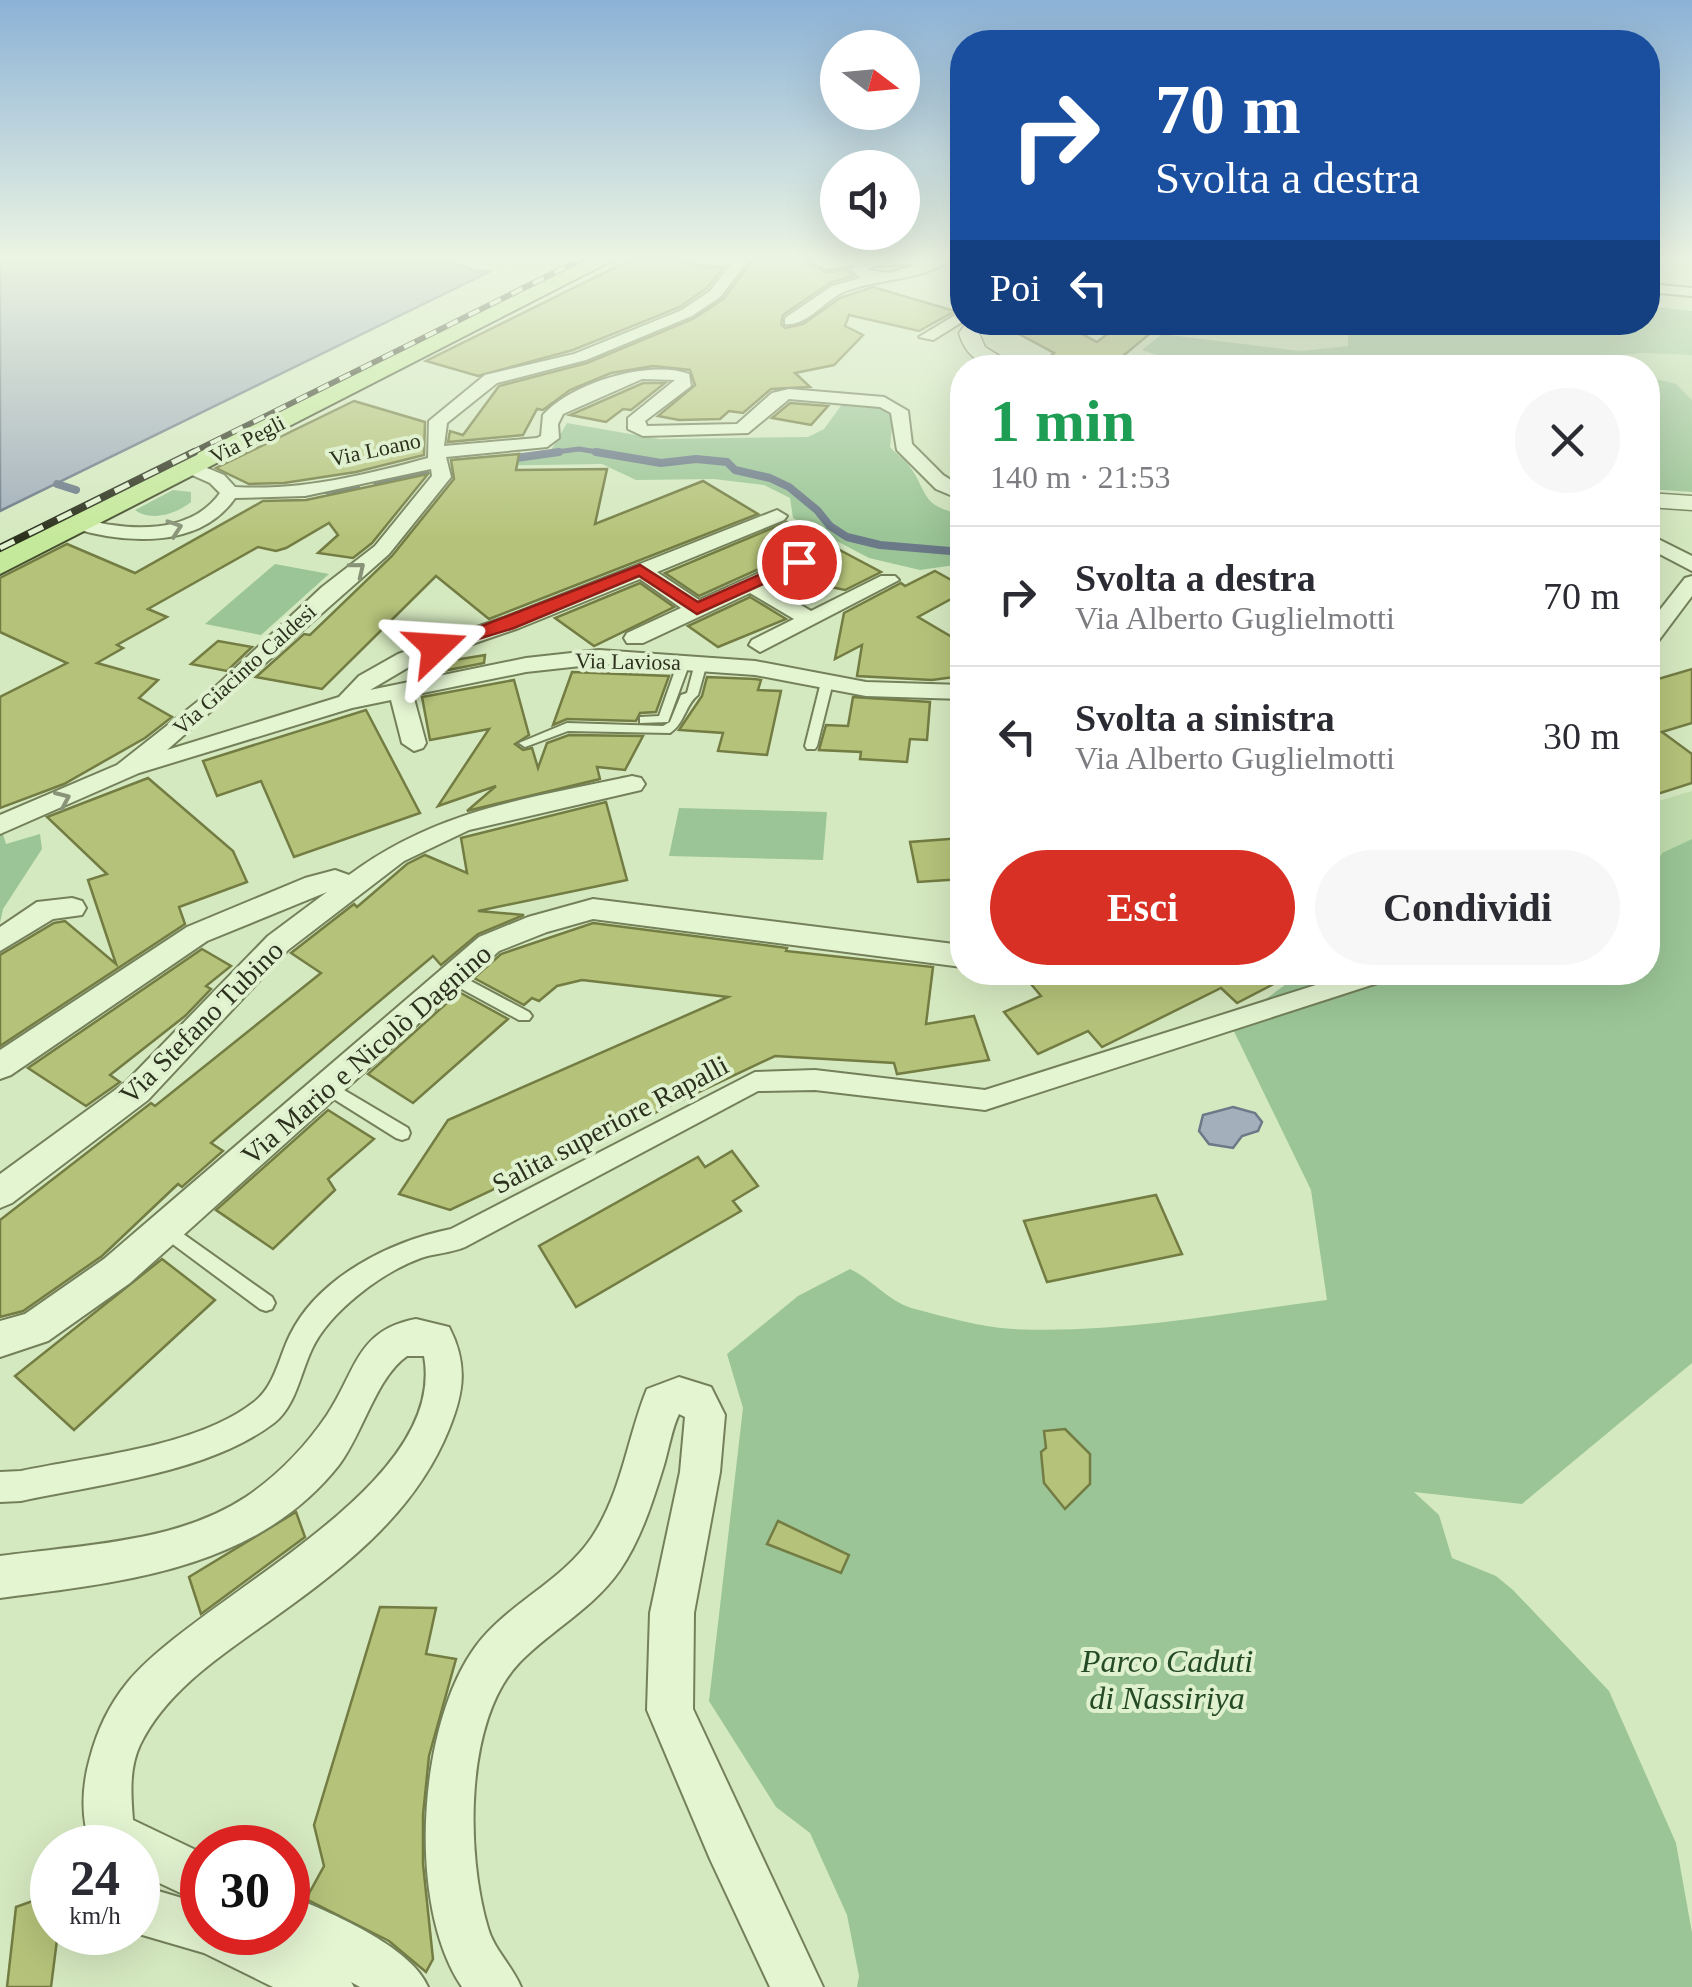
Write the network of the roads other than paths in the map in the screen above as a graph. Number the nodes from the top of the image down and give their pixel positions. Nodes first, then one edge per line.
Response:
1 (416, 353) edge
2 (590, 353) edge
3 (436, 457) junction
4 (190, 467) junction
5 (950, 489) edge
6 (230, 492) junction
7 (1660, 501) edge
8 (1692, 504) edge
9 (777, 516) dead end
10 (80, 524) junction
11 (1660, 547) edge
12 (799, 562) dead end
13 (0, 564) edge
14 (1692, 565) edge
15 (640, 570) junction
16 (888, 580) dead end
17 (1692, 582) edge
18 (750, 584) junction
19 (697, 609) junction
20 (809, 619) junction
21 (1660, 623) edge
22 (635, 638) dead end
23 (760, 645) dead end
24 (692, 662) junction
25 (827, 682) junction
26 (400, 691) junction
27 (950, 692) edge
28 (347, 702) junction
29 (636, 720) dead end
30 (414, 742) dead end
31 (525, 743) dead end
32 (811, 746) dead end
33 (126, 771) junction
34 (632, 784) dead end
35 (0, 825) edge
36 (352, 885) junction
37 (72, 908) dead end
38 (0, 941) edge
39 (950, 954) edge
40 (452, 977) junction
41 (1344, 985) edge
42 (524, 1016) dead end
43 (0, 1066) edge
44 (327, 1086) junction
45 (402, 1133) dead end
46 (0, 1193) edge
47 (165, 1229) junction
48 (266, 1303) dead end
49 (0, 1340) edge
50 (0, 1487) edge
51 (0, 1577) edge
52 (107, 1825) edge
53 (310, 1932) edge
54 (262, 1955) edge
55 (328, 1987) edge
56 (402, 1987) edge
57 (495, 1987) edge
58 (796, 1987) edge

1 - 4 main road, Via Pegli
2 - 3 street, Via Loano
3 - 5 street
3 - 6 street, Via Loano
33 -> 3 street, Via Giacinto Caldesi
4 - 6 street
4 - 10 main road, Via Pegli
10 -> 6 street
7 - 8 street
9 - 15 street
10 - 13 main road, Via Pegli
11 - 14 street
12 - 18 street
15 - 19 street
15 - 28 street
16 - 20 street
17 - 21 street
18 - 19 street
18 - 20 street
19 - 22 street
20 - 23 street
24 - 25 street, Via Laviosa
24 - 26 street, Via Laviosa
24 - 29 lane
24 - 31 lane
25 - 27 street, Via Laviosa
25 - 32 lane
26 - 28 street, Via Laviosa
26 - 30 street
28 - 33 street, Via Laviosa
35 -> 33 street, Via Giacinto Caldesi
34 - 36 street, Via Stefano Tubino
36 - 43 street, Via Stefano Tubino
36 - 46 street, Via Stefano Tubino
37 - 38 street
39 - 40 street, Via Mario e Nicolò Dagnino
40 - 42 lane
40 - 44 street, Via Mario e Nicolò Dagnino
41 - 50 street, Salita superiore Rapalli
44 - 45 lane
44 - 47 street, Via Mario e Nicolò Dagnino
47 - 48 lane
47 - 49 street, Via Mario e Nicolò Dagnino
51 - 52 street
53 - 56 street
54 - 55 street
57 - 58 street

